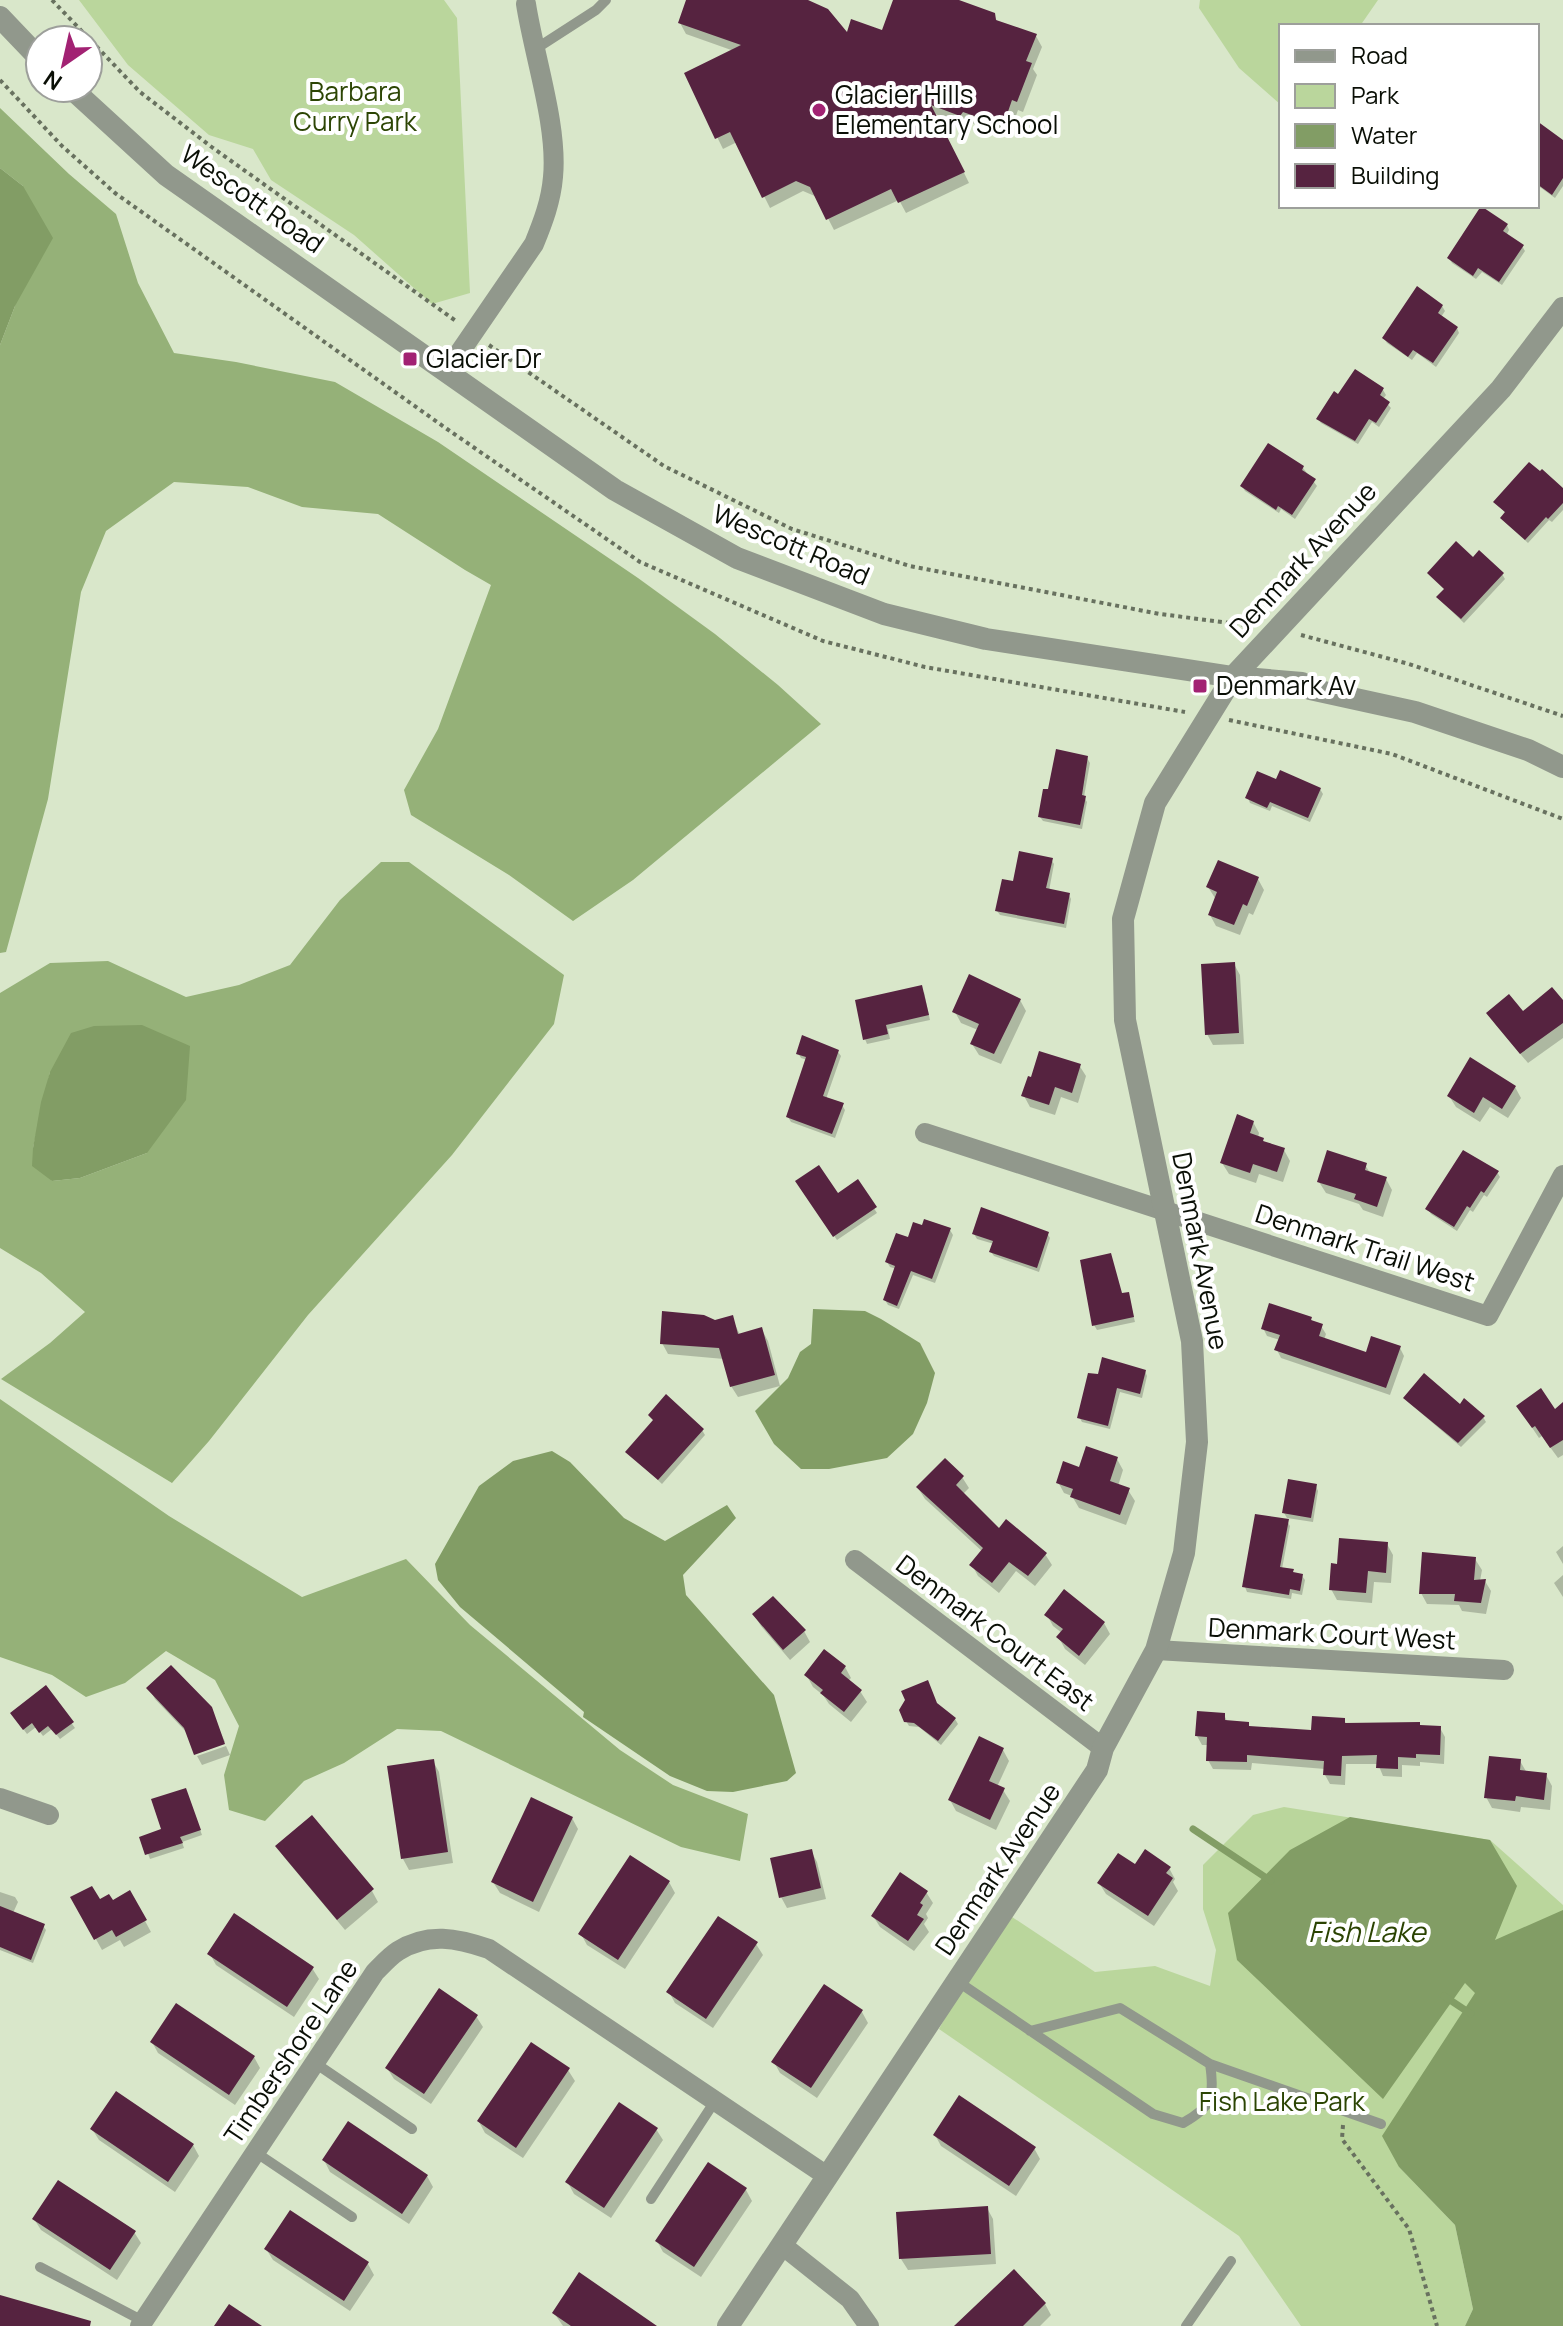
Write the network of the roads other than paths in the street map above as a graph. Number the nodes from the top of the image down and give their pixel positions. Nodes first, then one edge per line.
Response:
1 (606, 0) edge
2 (526, 4) dead end
3 (0, 17) edge
4 (24, 42) edge
5 (534, 50) junction
6 (88, 104) edge
7 (1563, 308) edge
8 (447, 371) junction
9 (1233, 677) junction
10 (1563, 767) edge
11 (925, 1133) dead end
12 (1563, 1175) edge
13 (1166, 1211) junction
14 (855, 1560) dead end
15 (1156, 1650) junction
16 (1504, 1670) dead end
17 (1103, 1748) junction
18 (0, 1798) edge
19 (49, 1815) dead end
20 (957, 1981) junction
21 (1030, 2031) junction
22 (315, 2063) junction
23 (1210, 2064) junction
24 (715, 2101) junction
25 (1381, 2124) dead end
26 (412, 2129) dead end
27 (255, 2152) junction
28 (827, 2176) junction
29 (651, 2199) dead end
30 (352, 2217) dead end
31 (782, 2245) junction
32 (1231, 2261) dead end
33 (40, 2267) dead end
34 (141, 2324) edge
35 (728, 2326) edge
36 (869, 2326) edge
37 (1186, 2326) edge

1 - 5 lane
2 - 5 street
3 - 4 street
5 - 8 street
6 - 8 street, Wescott Road
7 - 9 street, Denmark Avenue
8 - 9 street, Wescott Road
9 - 10 street, Wescott Road
9 - 13 street, Denmark Avenue
11 - 13 street
12 - 13 street, Denmark Trail West
13 - 15 street, Denmark Avenue
14 - 17 street, Denmark Court East
15 - 16 street, Denmark Court West
15 - 17 street, Denmark Avenue
17 - 20 street, Denmark Avenue
18 - 19 street
20 - 21 lane
20 - 28 street, Denmark Avenue
21 - 23 lane
21 - 23 lane
22 - 24 street, Timbershore Lane
22 - 26 lane
22 - 27 street, Timbershore Lane
23 - 25 lane
24 - 28 street, Timbershore Lane
24 - 29 lane
27 - 30 lane
27 - 34 street, Timbershore Lane
28 - 31 street, Denmark Avenue
31 - 35 street, Denmark Avenue
31 - 36 street
32 - 37 lane
33 - 34 lane

